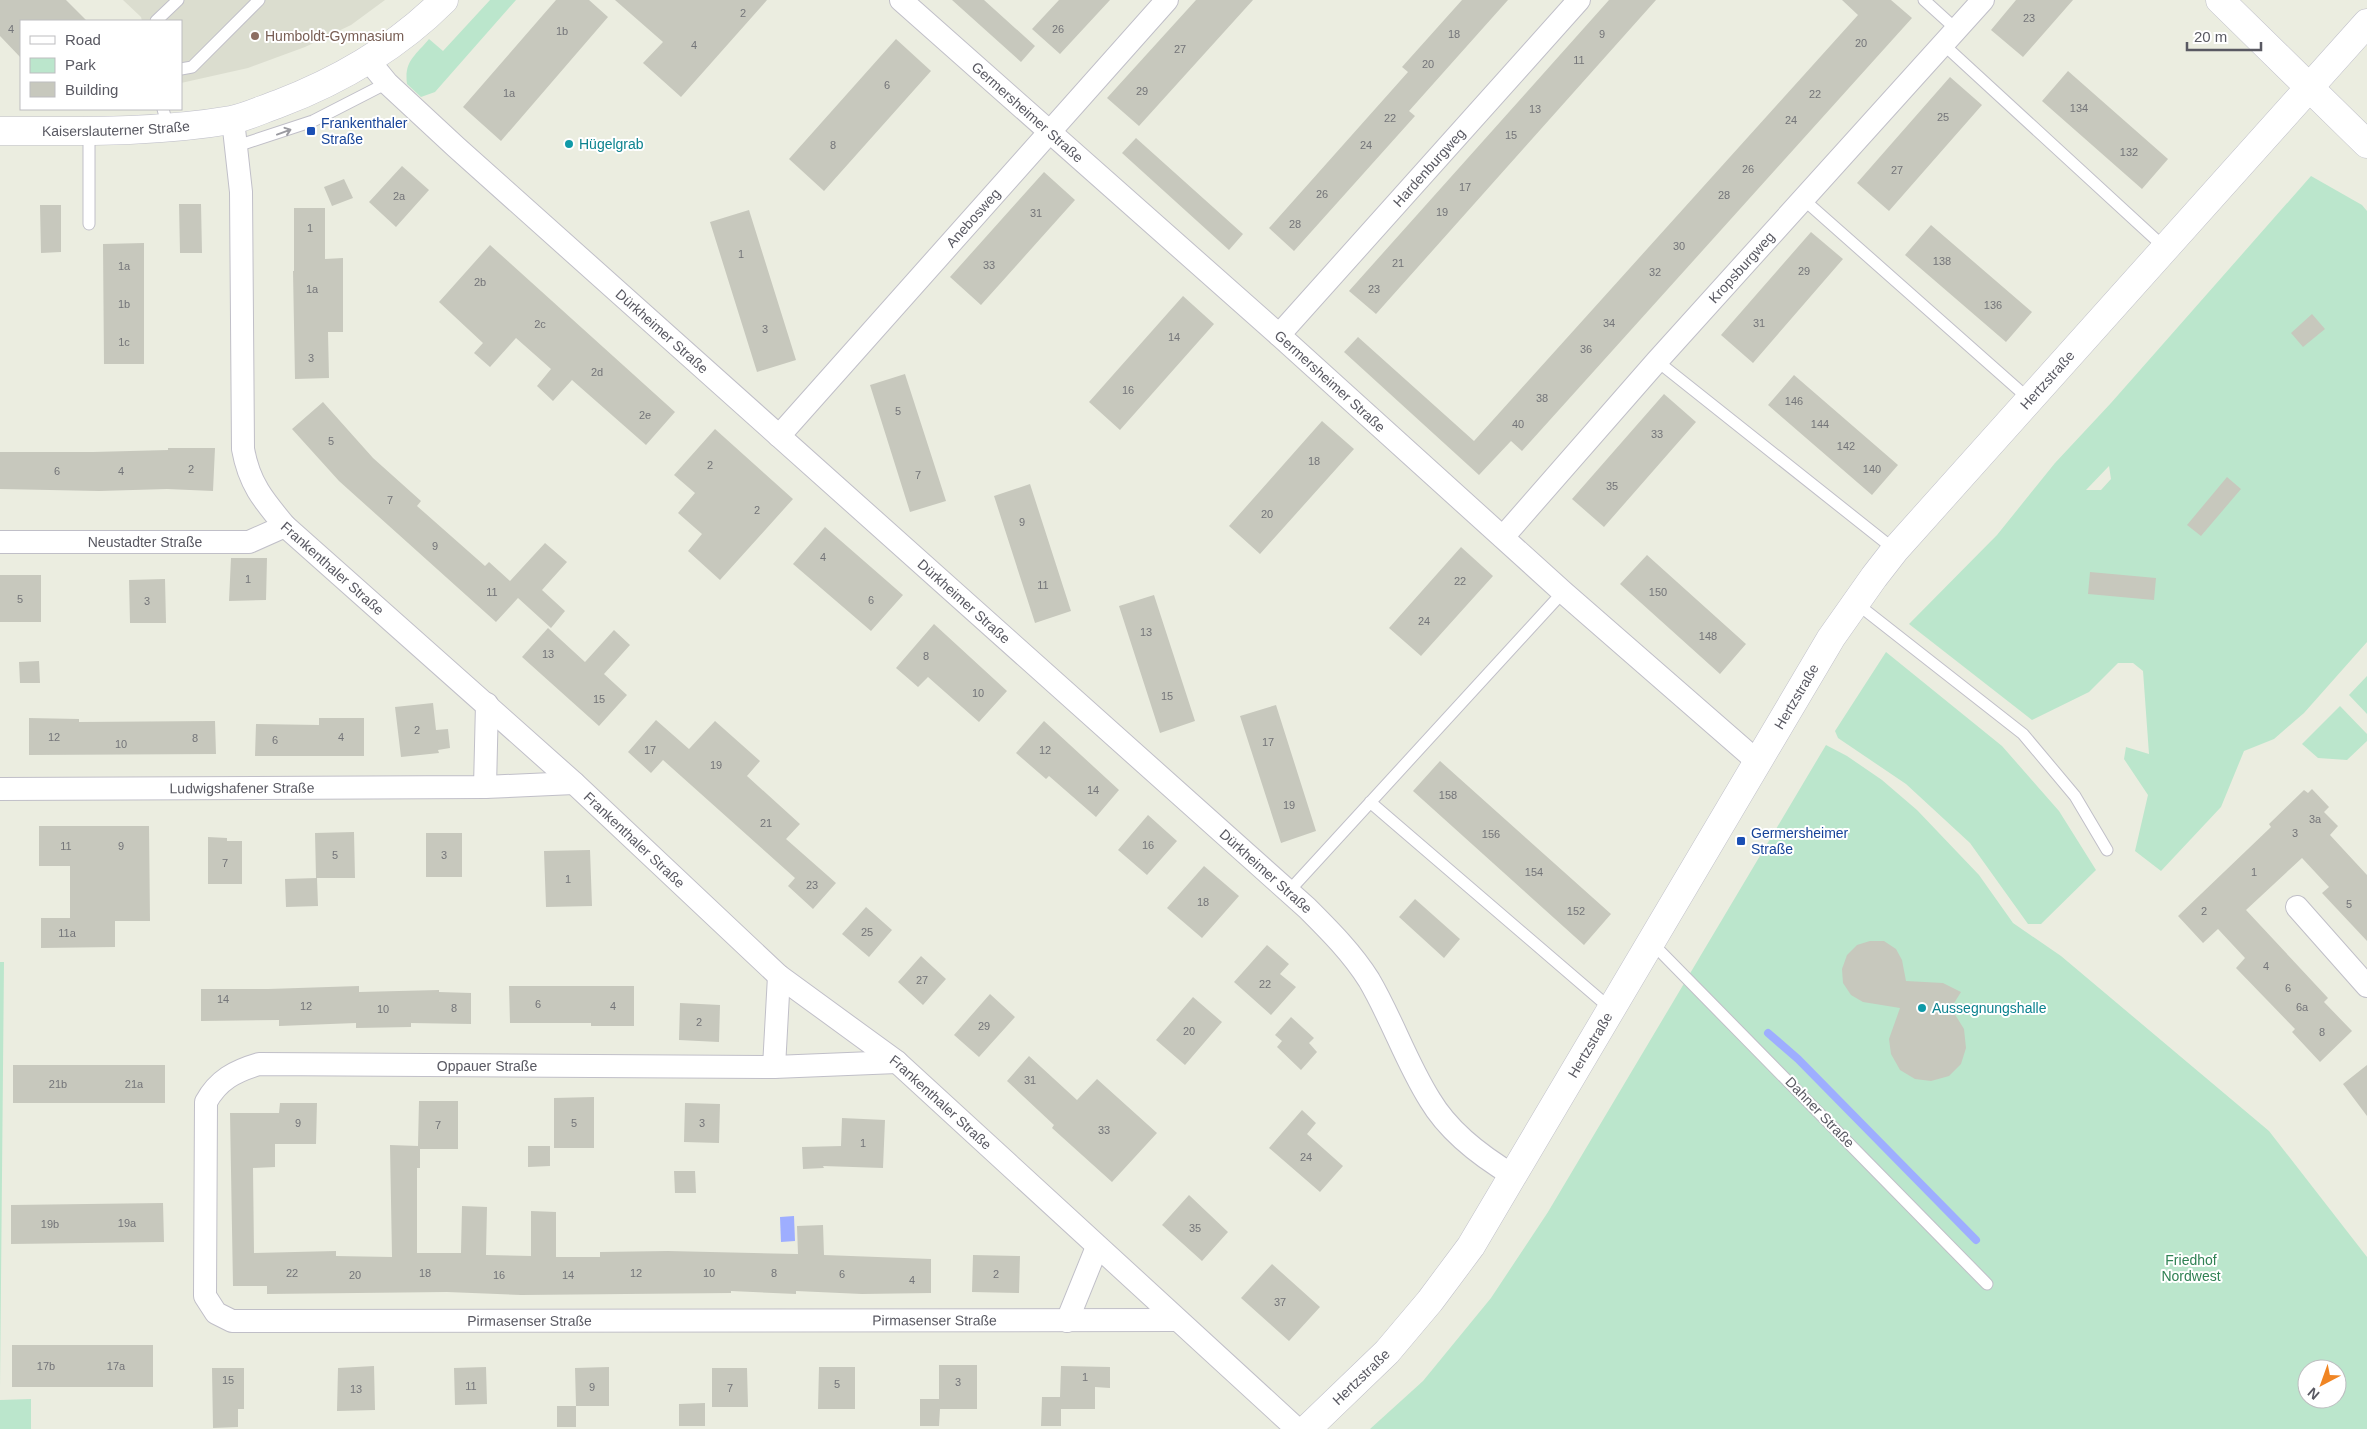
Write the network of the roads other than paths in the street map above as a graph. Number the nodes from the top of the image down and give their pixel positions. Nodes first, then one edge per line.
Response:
1 (178, 0) edge
2 (259, 0) edge
3 (444, 0) edge
4 (902, 0) edge
5 (1167, 0) edge
6 (1579, 0) edge
7 (1924, 0) edge
8 (1983, 0) edge
9 (2220, 0) edge
10 (157, 20) edge
11 (2367, 23) edge
12 (1950, 36) junction
13 (369, 61) junction
14 (182, 69) edge
15 (387, 83) junction
16 (2309, 88) junction
17 (166, 118) edge
18 (233, 120) junction
19 (0, 131) edge
20 (89, 131) junction
21 (1049, 131) junction
22 (2367, 144) edge
23 (237, 146) junction
24 (1803, 199) junction
25 (90, 224) dead end
26 (2165, 248) junction
27 (1279, 335) junction
28 (1657, 361) junction
29 (2029, 399) junction
30 (779, 436) junction
31 (285, 526) junction
32 (1503, 537) junction
33 (0, 542) edge
34 (1896, 550) junction
35 (1563, 592) junction
36 (1855, 602) junction
37 (487, 704) junction
38 (1758, 762) junction
39 (574, 783) junction
40 (485, 787) junction
41 (0, 789) edge
42 (1370, 802) junction
43 (2107, 850) dead end
44 (1289, 891) junction
45 (2298, 907) dead end
46 (1651, 942) junction
47 (779, 976) junction
48 (2367, 986) edge
49 (1611, 1010) junction
50 (897, 1062) junction
51 (774, 1067) junction
52 (210, 1095) joint
53 (1514, 1176) junction
54 (1097, 1247) junction
55 (1987, 1284) dead end
56 (1177, 1320) junction
57 (1067, 1321) junction
58 (1297, 1429) edge
59 (1307, 1429) edge

1 - 10 lane
2 - 14 lane
3 - 13 main road, Kaiserslauterner Straße
4 - 21 street, Germersheimer Straße
5 - 21 street, Anebosweg
6 - 27 street, Hardenburgweg
7 - 12 lane
8 - 12 street, Kropsburgweg
9 - 16 main road
11 - 16 main road, Hertzstraße
12 - 24 street, Kropsburgweg
12 - 26 lane
13 - 15 street, Dürkheimer Straße
13 - 18 main road, Kaiserslauterner Straße
23 -> 15 lane
15 - 30 street, Dürkheimer Straße
16 - 22 main road
16 - 26 main road, Hertzstraße
17 - 18 main road, Kaiserslauterner Straße
17 - 20 main road, Kaiserslauterner Straße
18 - 23 street, Frankenthaler Straße
19 - 20 main road, Kaiserslauterner Straße
20 - 25 lane
21 - 27 street, Germersheimer Straße
21 - 30 street, Anebosweg
23 - 31 street, Frankenthaler Straße
24 - 28 street, Kropsburgweg
24 - 29 lane
26 - 29 main road, Hertzstraße
27 - 32 street, Germersheimer Straße
28 - 32 street, Kropsburgweg
28 - 34 lane
29 - 34 main road, Hertzstraße
30 - 44 street, Dürkheimer Straße
31 - 33 street, Neustadter Straße
31 - 37 street, Frankenthaler Straße
32 - 35 street, Germersheimer Straße
34 - 36 main road, Hertzstraße
35 - 38 street, Germersheimer Straße
35 - 42 lane
36 - 38 main road, Hertzstraße
36 - 43 lane
37 - 39 street, Frankenthaler Straße
37 - 40 street
38 - 46 main road, Hertzstraße
39 - 40 street, Ludwigshafener Straße
39 - 47 street, Frankenthaler Straße
40 - 41 street, Ludwigshafener Straße
42 - 44 lane
42 - 49 lane
44 - 53 street, Dürkheimer Straße
45 - 48 street
46 - 49 main road, Hertzstraße
46 - 55 lane, Dahner Straße
47 - 50 street, Frankenthaler Straße
47 - 51 street
49 - 53 main road, Hertzstraße
50 - 51 street, Oppauer Straße
50 - 54 street, Frankenthaler Straße
51 - 52 street, Oppauer Straße
52 - 57 street, Pirmasenser Straße
53 - 59 main road, Hertzstraße
54 - 56 street, Frankenthaler Straße
54 - 57 street
56 - 57 street, Pirmasenser Straße
56 - 58 street, Frankenthaler Straße

